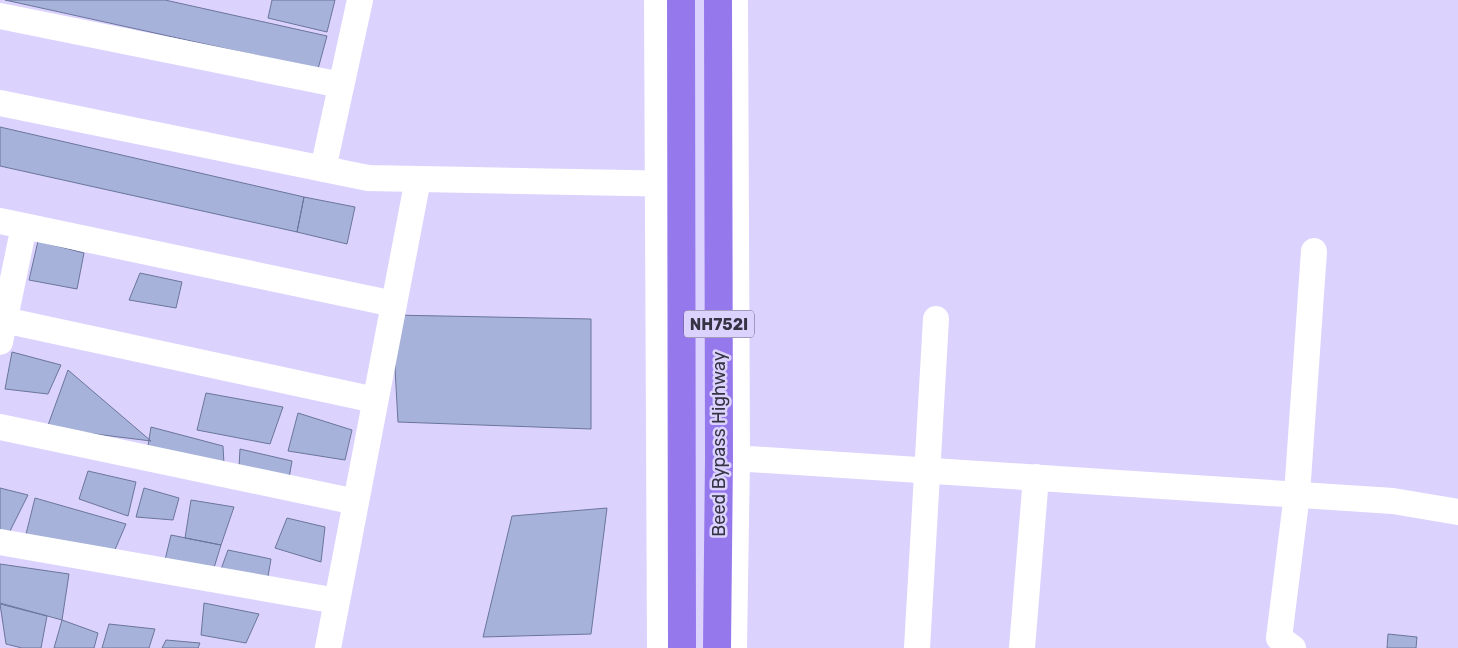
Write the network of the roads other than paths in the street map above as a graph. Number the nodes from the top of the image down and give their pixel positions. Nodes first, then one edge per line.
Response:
1 (360, 0) edge
2 (657, 0) edge
3 (681, 0) edge
4 (718, 0) edge
5 (735, 0) edge
6 (0, 16) edge
7 (341, 85) junction
8 (0, 103) edge
9 (323, 169) junction
10 (418, 179) junction
11 (669, 184) junction
12 (12, 223) edge
13 (1314, 251) dead end
14 (394, 304) junction
15 (936, 319) dead end
16 (2, 331) edge
17 (375, 400) junction
18 (0, 427) edge
19 (728, 457) junction
20 (928, 470) junction
21 (1036, 477) junction
22 (1297, 494) junction
23 (356, 502) junction
24 (1458, 512) edge
25 (0, 542) edge
26 (337, 600) junction
27 (328, 648) edge
28 (660, 648) edge
29 (682, 648) edge
30 (717, 648) edge
31 (734, 648) edge
32 (916, 648) edge
33 (1022, 648) edge
34 (1293, 648) edge

1 - 7 street
2 - 11 street
3 - 11 highway, Beed Bypass Highway / NH752I
4 - 19 highway, Beed Bypass Highway / NH752I
5 - 19 street
6 - 7 street
7 - 9 street
8 - 9 street
9 - 10 street
10 - 11 street
10 - 14 street
11 - 28 street
11 - 29 highway, Beed Bypass Highway / NH752I
12 - 14 street
12 - 16 street
13 - 22 street
14 - 17 street
15 - 20 street
16 - 17 street
17 - 23 street
18 - 23 street
19 - 20 street
19 - 30 highway, Beed Bypass Highway / NH752I
19 - 31 street
20 - 21 street
20 - 32 street
21 - 22 street
21 - 33 street
22 - 24 street
22 - 34 street
23 - 26 street
25 - 26 street
26 - 27 street

